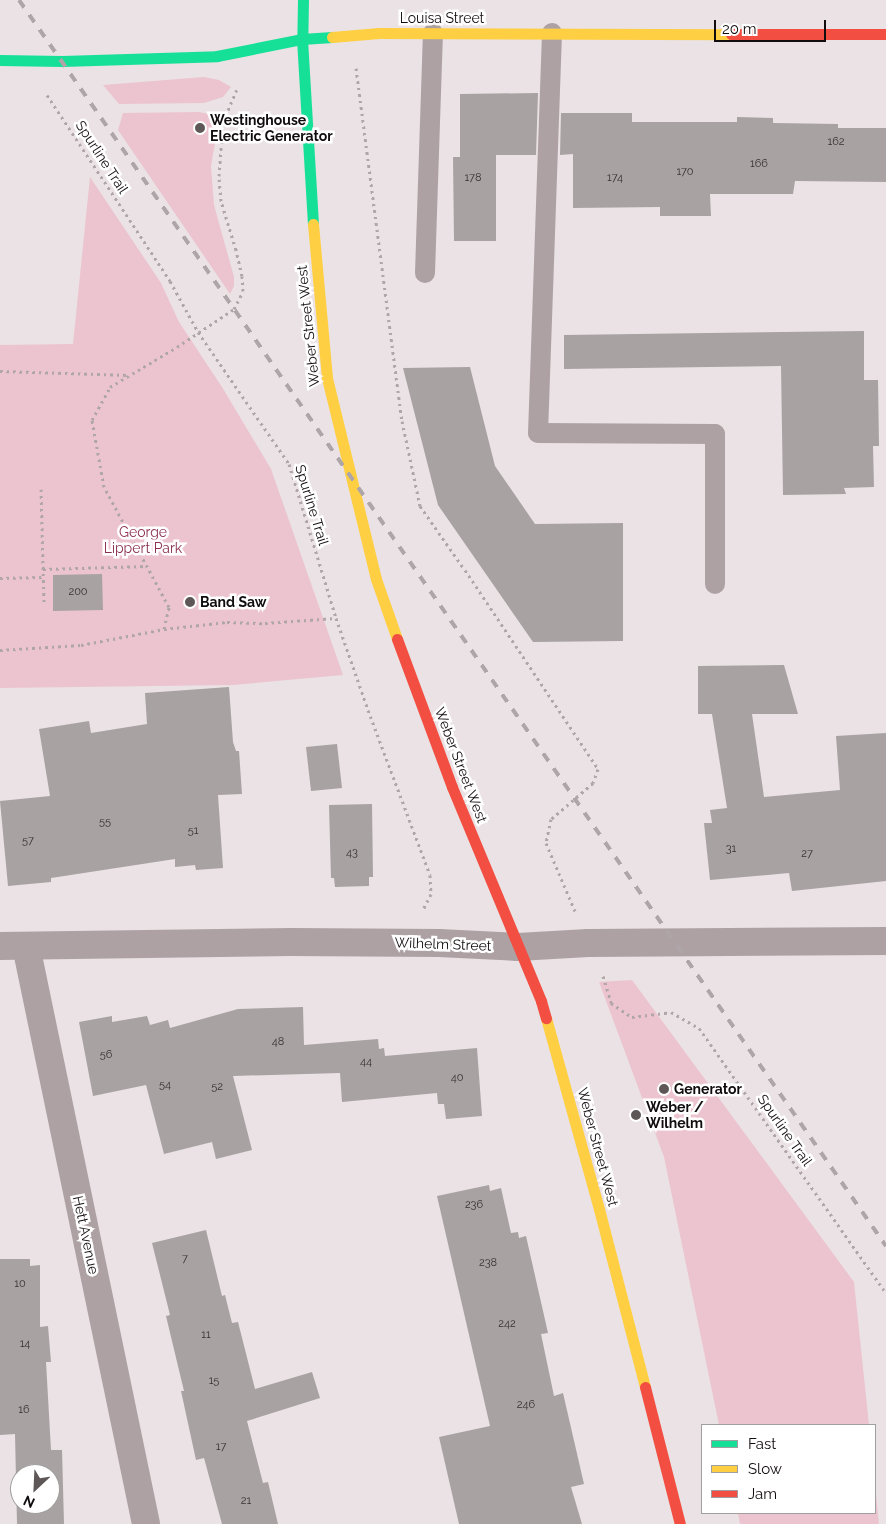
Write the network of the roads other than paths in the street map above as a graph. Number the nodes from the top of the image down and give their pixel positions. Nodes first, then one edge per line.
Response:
1 (302, 0) edge
2 (433, 33) junction
3 (552, 33) junction
4 (886, 34) edge
5 (302, 39) junction
6 (0, 60) edge
7 (425, 272) dead end
8 (715, 584) dead end
9 (886, 941) edge
10 (13, 946) edge
11 (518, 947) junction
12 (146, 1524) edge
13 (680, 1524) edge

1 - 5 main road, Weber Street West
2 - 3 main road, Louisa Street
2 - 5 main road, Louisa Street
2 - 7 lane
3 - 4 main road, Louisa Street
3 - 8 lane
5 - 6 main road, Louisa Street
5 - 11 main road, Weber Street West
9 - 11 street, Wilhelm Street
10 - 11 street, Wilhelm Street
10 - 12 street, Hett Avenue
11 - 13 main road, Weber Street West

